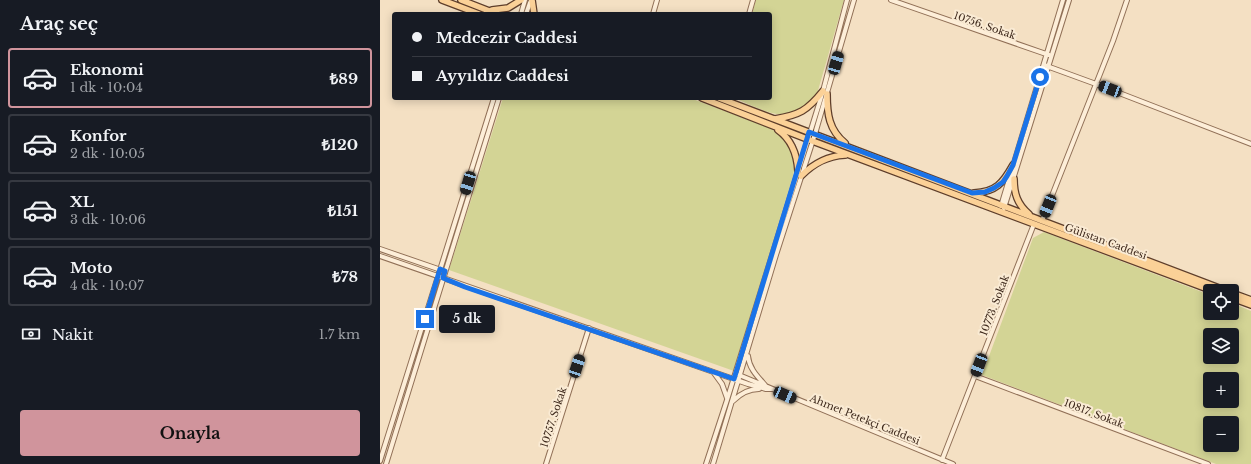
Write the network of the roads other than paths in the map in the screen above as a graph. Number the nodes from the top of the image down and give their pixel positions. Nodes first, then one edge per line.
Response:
1 (442, 0) edge
2 (461, 0) edge
3 (521, 0) edge
4 (525, 0) edge
5 (531, 0) edge
6 (657, 0) edge
7 (754, 0) edge
8 (847, 0) edge
9 (854, 0) edge
10 (891, 0) edge
11 (1064, 0) edge
12 (1069, 0) edge
13 (1127, 0) edge
14 (486, 10) junction
15 (474, 12) edge
16 (492, 12) edge
17 (522, 12) edge
18 (527, 12) edge
19 (534, 12) edge
20 (654, 12) edge
21 (750, 12) edge
22 (1049, 55) junction
23 (1046, 65) junction
24 (1096, 84) junction
25 (825, 92) junction
26 (493, 100) edge
27 (498, 100) edge
28 (707, 100) edge
29 (726, 100) edge
30 (773, 119) junction
31 (773, 126) junction
32 (812, 133) junction
33 (810, 140) junction
34 (1251, 144) edge
35 (850, 147) junction
36 (847, 154) junction
37 (1013, 165) junction
38 (800, 173) junction
39 (1014, 179) junction
40 (972, 193) junction
41 (1003, 205) junction
42 (1001, 212) junction
43 (1034, 221) junction
44 (1042, 221) junction
45 (380, 249) edge
46 (380, 256) edge
47 (440, 269) junction
48 (445, 271) junction
49 (438, 276) junction
50 (443, 278) junction
51 (1208, 284) edge
52 (1203, 287) edge
53 (1239, 296) edge
54 (1251, 300) edge
55 (1239, 301) edge
56 (1251, 305) edge
57 (589, 328) junction
58 (747, 352) junction
59 (712, 371) junction
60 (735, 376) junction
61 (975, 376) junction
62 (740, 378) junction
63 (766, 388) junction
64 (728, 400) junction
65 (733, 401) junction
66 (942, 460) junction
67 (380, 461) edge
68 (386, 464) edge
69 (546, 464) edge
70 (706, 464) edge
71 (713, 464) edge
72 (953, 464) edge
73 (1208, 464) edge

1 - 15 main road
2 - 14 main road
3 - 14 main road
4 - 17 street
5 - 18 street
5 - 19 main road
6 - 20 street
7 - 21 street
8 - 25 street
9 - 25 street
10 - 22 street, 10756. Sokak
11 - 22 street
12 - 22 street
13 - 24 street
14 - 16 main road
22 - 23 street
23 - 24 street
23 - 37 street
23 - 39 street
24 - 34 street
24 - 44 street
25 - 30 main road
25 - 32 street
25 - 35 main road
26 - 47 street
27 - 48 street
28 - 31 main road, Gülistan Caddesi
29 - 30 main road, Gülistan Caddesi
30 - 32 main road, Gülistan Caddesi
31 - 33 main road, Gülistan Caddesi
31 - 38 main road
32 - 33 street
32 - 35 main road, Gülistan Caddesi
33 - 36 main road, Gülistan Caddesi
33 - 38 street
35 - 40 main road, Gülistan Caddesi
36 - 38 main road
36 - 42 main road, Gülistan Caddesi
37 - 40 main road
37 - 41 street
38 - 58 street
38 - 60 street
39 - 41 street
39 - 43 main road
40 - 41 main road, Gülistan Caddesi
41 - 42 street
41 - 43 main road, Gülistan Caddesi
42 - 43 main road, Gülistan Caddesi
43 - 44 main road, Gülistan Caddesi
43 - 52 main road, Gülistan Caddesi
43 - 61 street, 10773. Sokak
44 - 51 main road, Gülistan Caddesi
45 - 47 street
46 - 49 street, Ahmet Petekçi Caddesi
47 - 48 street
47 - 49 street
48 - 50 street
49 - 50 street, Ahmet Petekçi Caddesi
49 - 67 street
50 - 57 street, Ahmet Petekçi Caddesi
50 - 68 street
53 - 54 main road
55 - 56 main road
57 - 59 street, Ahmet Petekçi Caddesi
57 - 69 street, 10757. Sokak
58 - 62 street
58 - 63 street
59 - 60 street, Ahmet Petekçi Caddesi
59 - 64 street
60 - 62 street, Ahmet Petekçi Caddesi
60 - 64 street
61 - 66 street, 10773. Sokak
61 - 73 street, 10817. Sokak
62 - 63 street, Ahmet Petekçi Caddesi
62 - 65 street
63 - 65 street
63 - 66 street, Ahmet Petekçi Caddesi
64 - 70 street
65 - 71 street
66 - 72 street, Ahmet Petekçi Caddesi

